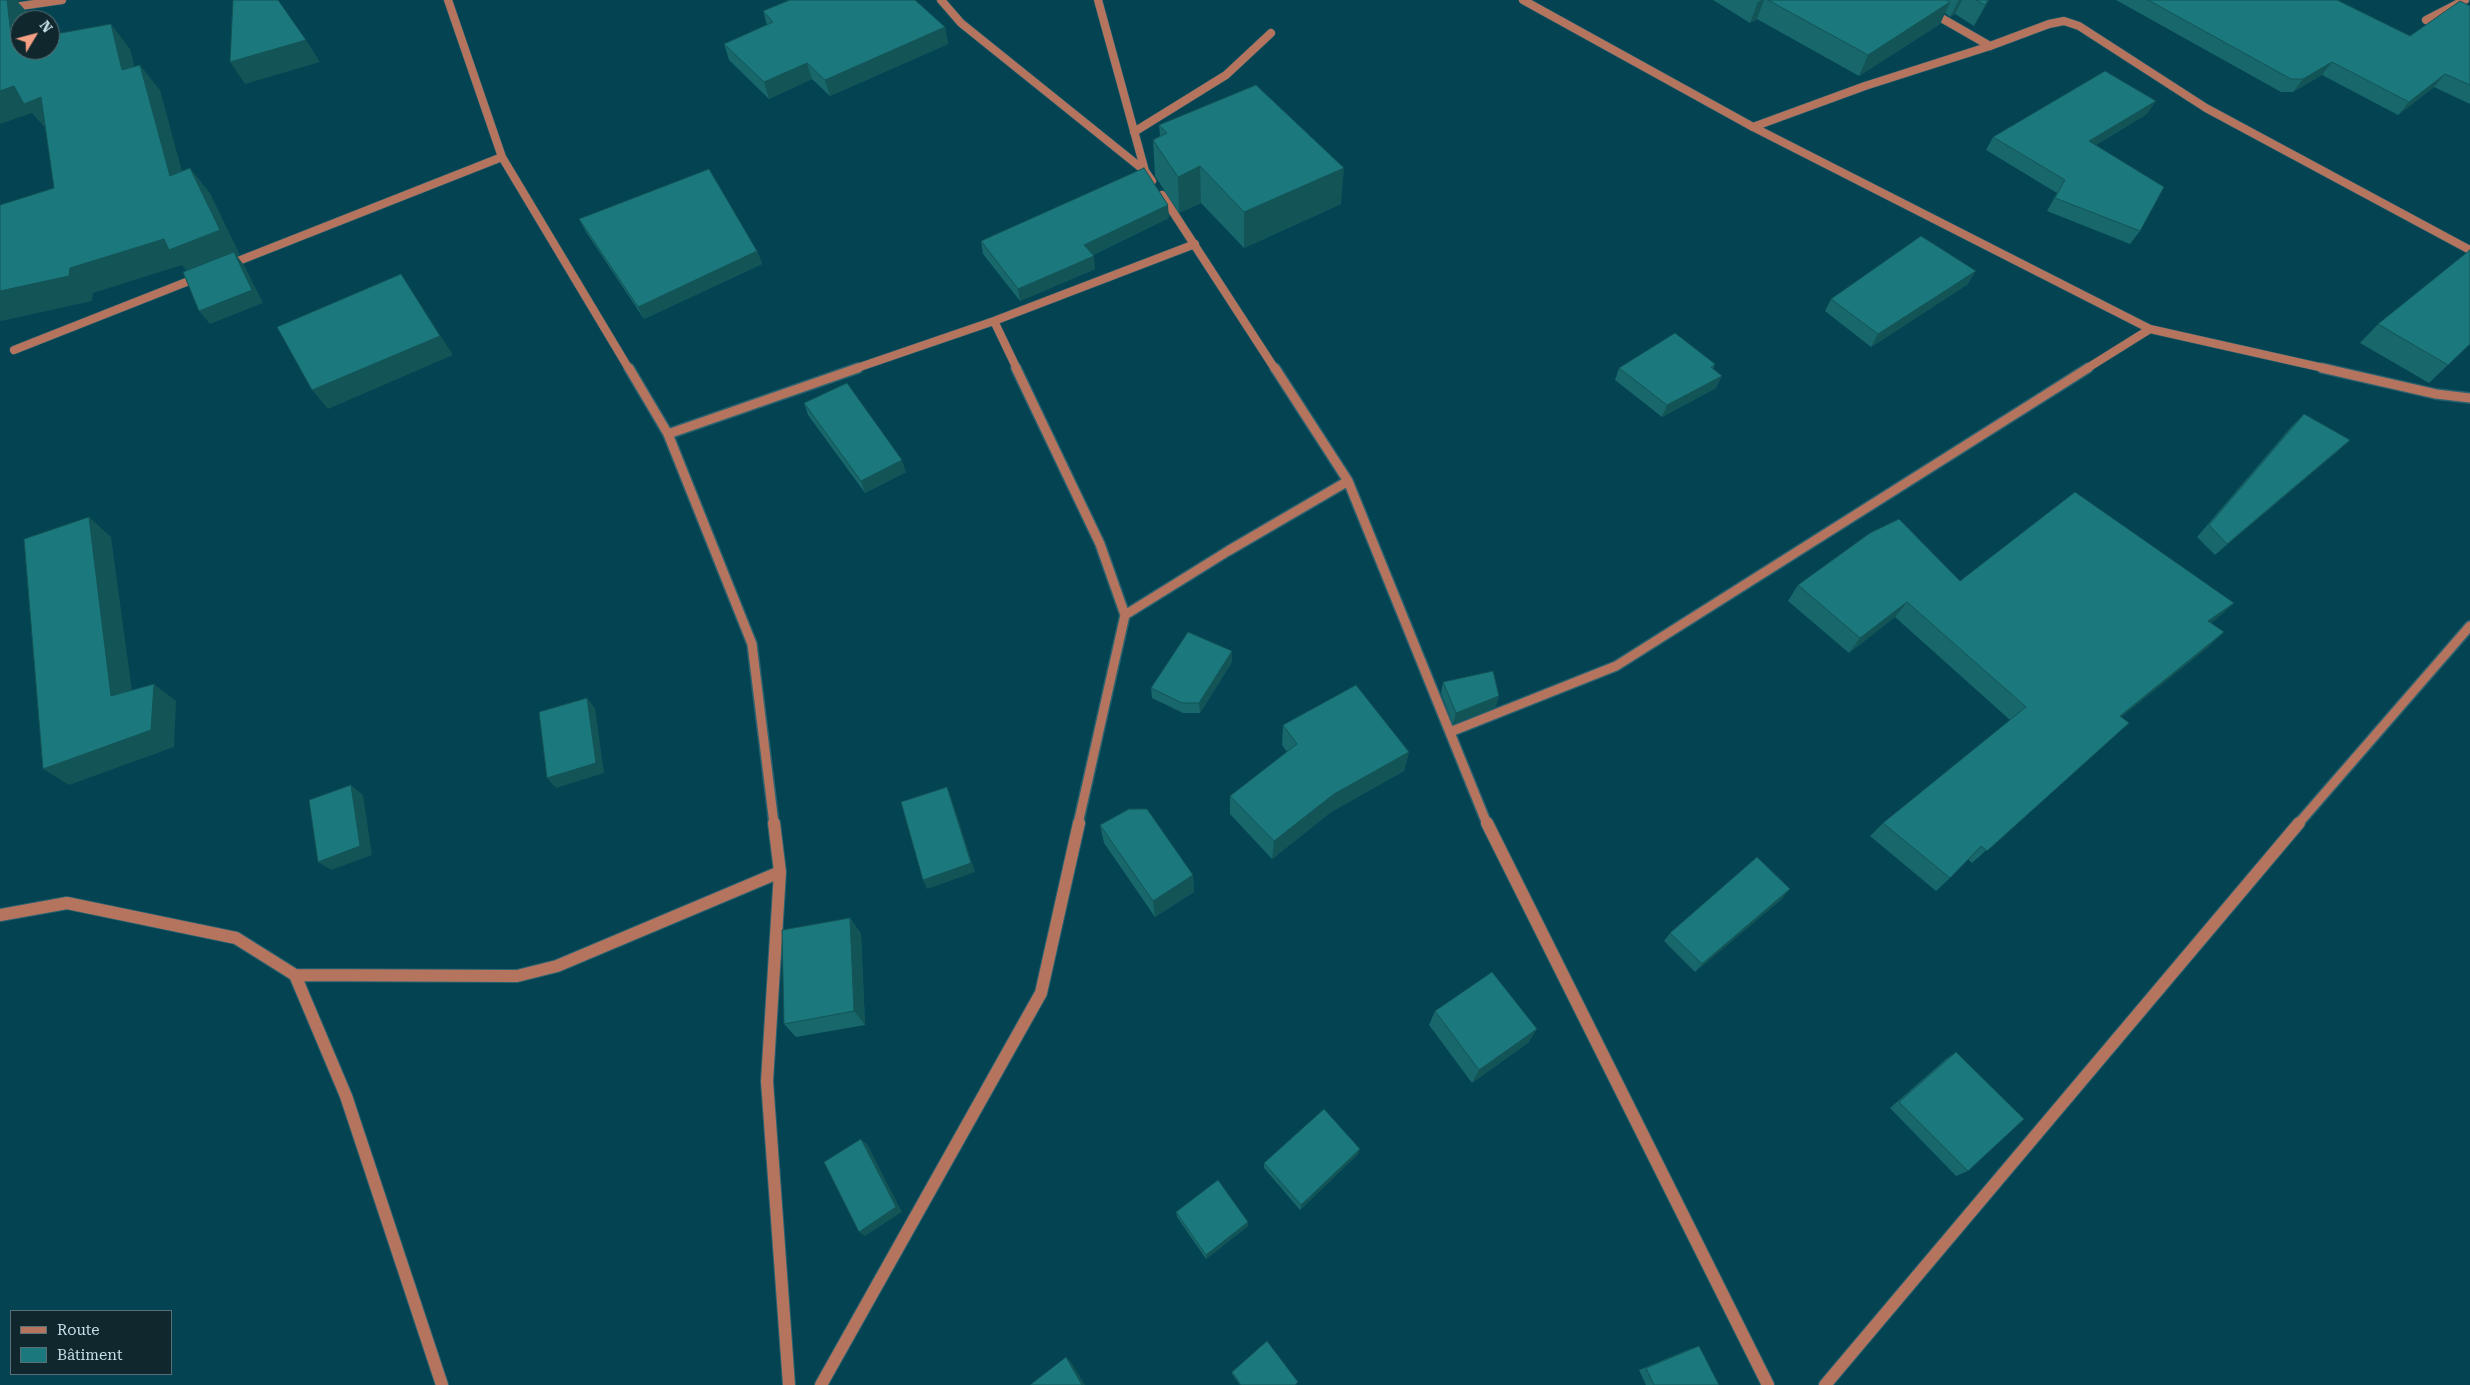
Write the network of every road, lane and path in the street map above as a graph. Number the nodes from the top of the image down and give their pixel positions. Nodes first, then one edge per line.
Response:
1 (62, 0) edge
2 (448, 0) edge
3 (941, 0) edge
4 (1098, 0) edge
5 (1523, 0) edge
6 (1910, 0) edge
7 (2465, 0) edge
8 (0, 10) edge
9 (2426, 20) dead end
10 (1271, 33) dead end
11 (1990, 46) junction
12 (1753, 127) junction
13 (1134, 132) junction
14 (502, 157) junction
15 (1146, 171) junction
16 (1195, 244) junction
17 (2470, 250) edge
18 (216, 270) edge
19 (207, 274) edge
20 (994, 321) junction
21 (2150, 329) junction
22 (14, 350) dead end
23 (2470, 398) edge
24 (668, 434) junction
25 (1348, 481) junction
26 (1124, 616) junction
27 (2470, 626) edge
28 (1450, 732) junction
29 (780, 872) junction
30 (0, 916) edge
31 (294, 975) junction
32 (442, 1385) edge
33 (789, 1385) edge
34 (821, 1385) edge
35 (1768, 1385) edge
36 (1825, 1385) edge

1 - 8 street
2 - 14 street
3 - 15 street
4 - 13 street
5 - 12 street
6 - 11 street
7 - 9 street
10 - 13 street
11 - 12 street
11 - 17 street
12 - 21 street
13 - 15 street
14 - 18 street
14 - 24 street
15 - 16 street
16 - 20 street
16 - 25 street
19 - 22 street
20 - 24 street
20 - 26 street
21 - 23 street
21 - 28 street
24 - 29 street
25 - 26 street
25 - 28 street
26 - 34 street
27 - 36 street
28 - 35 street
29 - 31 street
29 - 33 street
30 - 31 street
31 - 32 street

